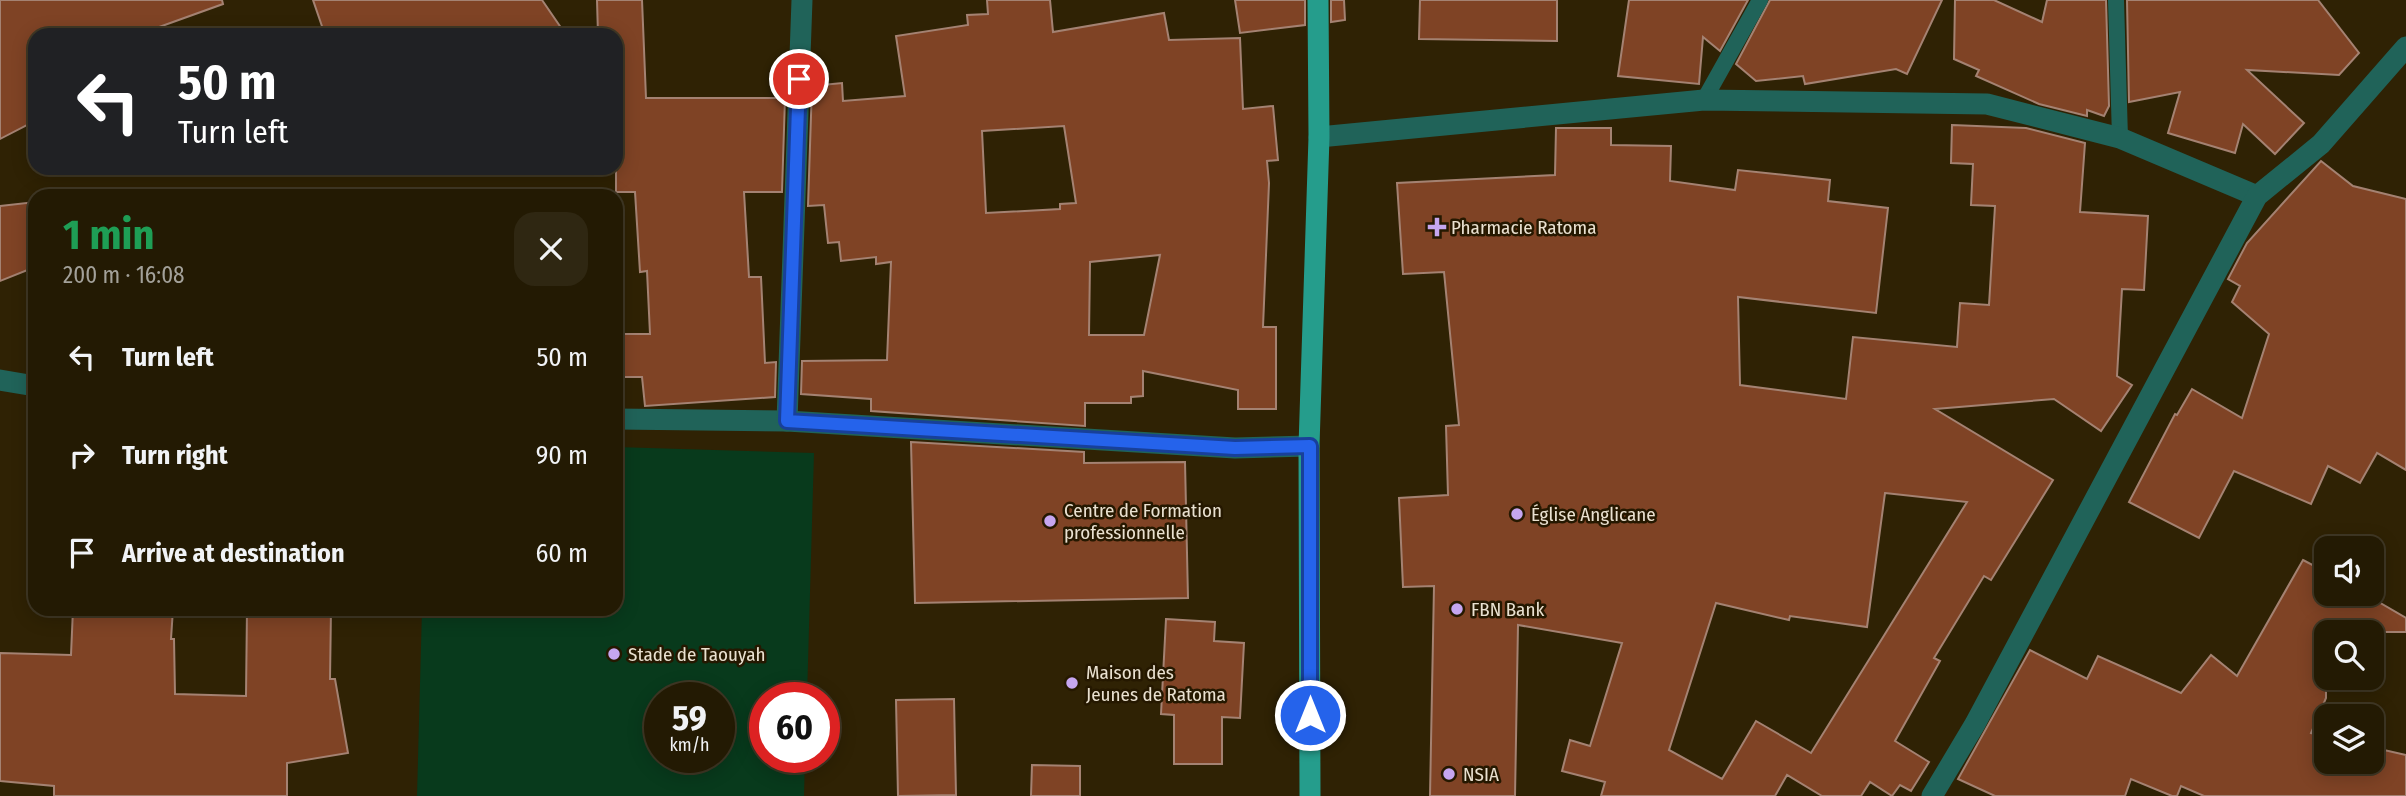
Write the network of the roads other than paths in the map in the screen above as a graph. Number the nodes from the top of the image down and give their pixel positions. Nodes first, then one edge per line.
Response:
1 (802, 0) edge
2 (1318, 0) edge
3 (1760, 0) edge
4 (2116, 0) edge
5 (2406, 47) edge
6 (1703, 100) junction
7 (1319, 137) junction
8 (2120, 138) junction
9 (2257, 196) junction
10 (0, 380) edge
11 (28, 385) edge
12 (623, 419) edge
13 (787, 421) junction
14 (1310, 446) junction
15 (1310, 796) edge
16 (1932, 796) edge

1 - 13 street
2 - 7 main road
3 - 6 lane
4 - 8 lane
5 - 9 street
6 - 7 street
6 - 8 street
7 - 14 main road
8 - 9 street
9 - 16 street
10 - 11 street
12 - 13 street
13 - 14 street
14 - 15 main road

